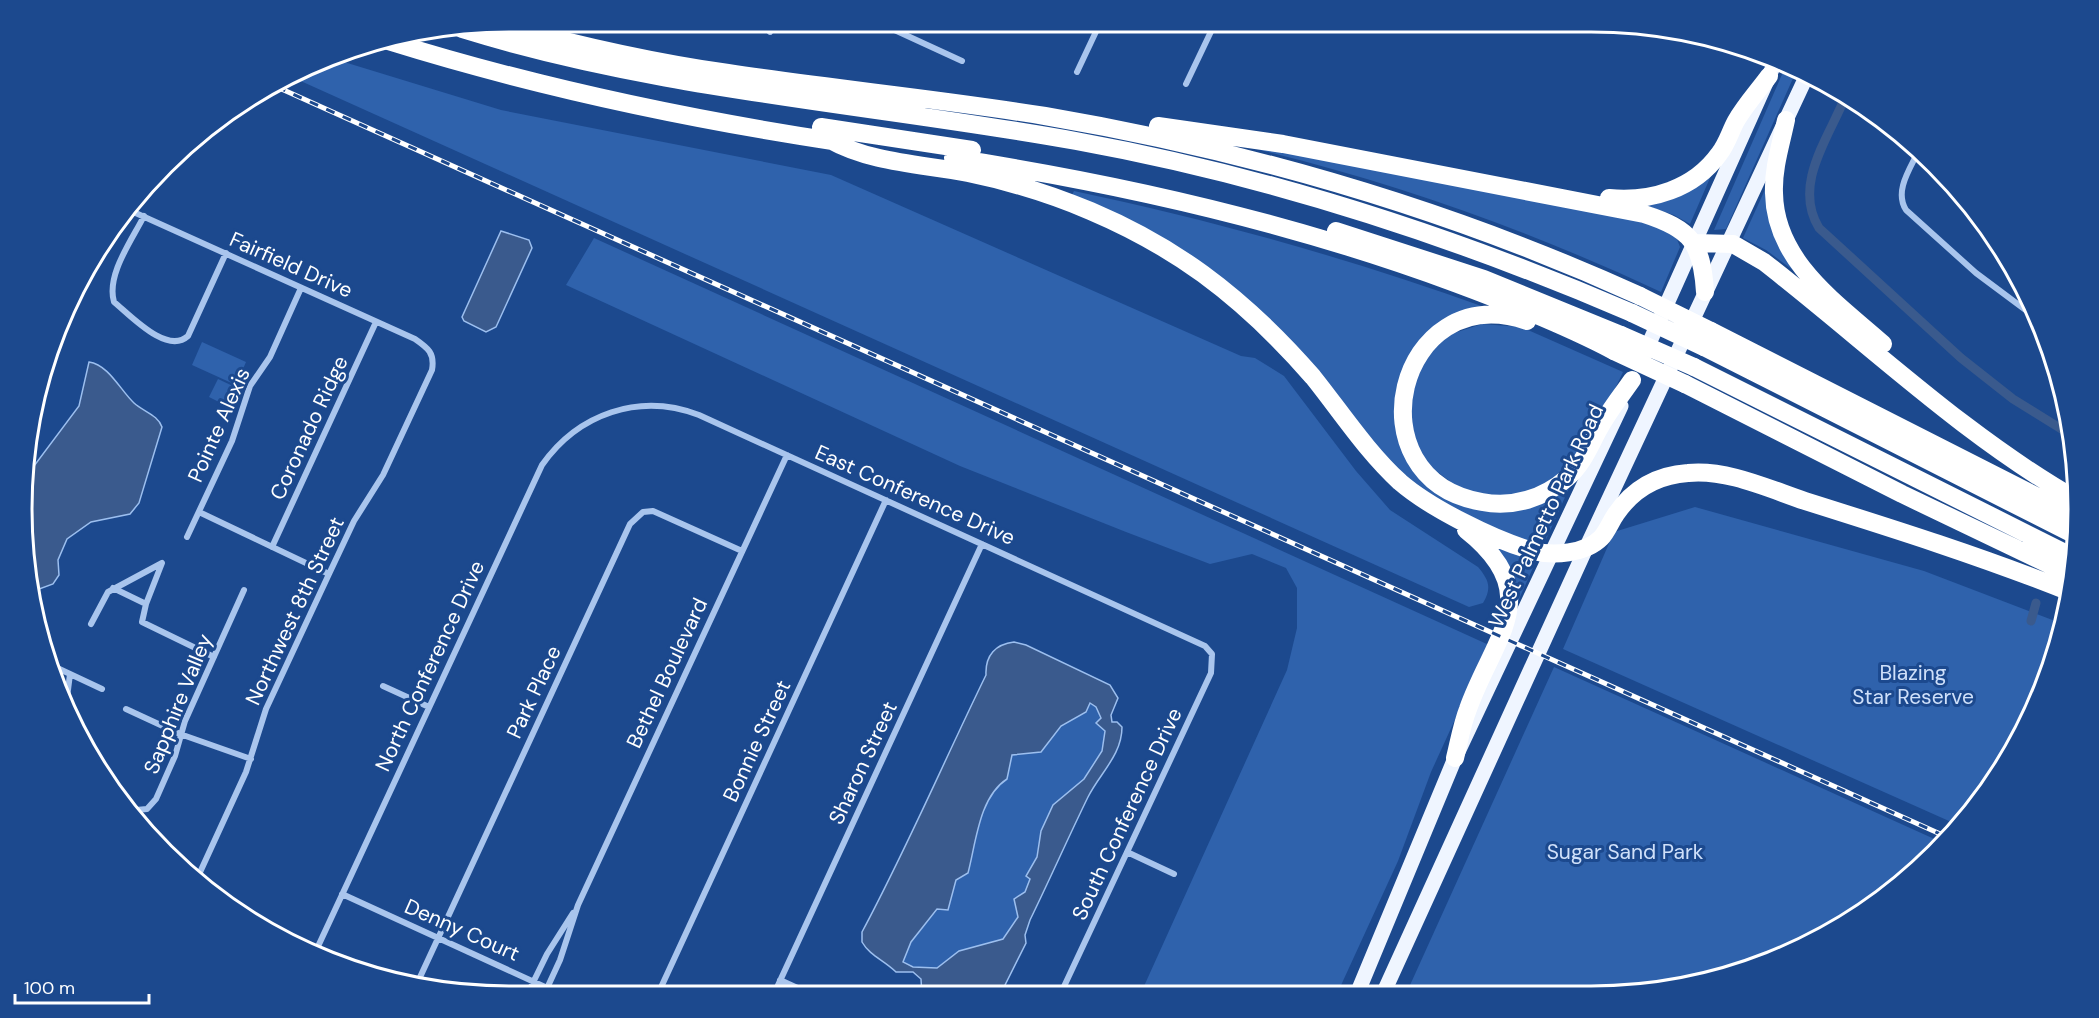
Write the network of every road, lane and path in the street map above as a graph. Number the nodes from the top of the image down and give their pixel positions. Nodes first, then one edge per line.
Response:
1 (531, 32) edge
2 (899, 32) edge
3 (1096, 32) edge
4 (1211, 32) edge
5 (478, 33) edge
6 (423, 40) edge
7 (400, 45) edge
8 (962, 61) dead end
9 (1773, 68) edge
10 (1077, 72) dead end
11 (1769, 76) junction
12 (1804, 83) edge
13 (1186, 84) dead end
14 (1044, 116) junction
15 (1786, 120) junction
16 (830, 140) junction
17 (1915, 159) edge
18 (1487, 184) junction
19 (135, 212) edge
20 (144, 216) junction
21 (1696, 243) junction
22 (1728, 244) junction
23 (225, 254) junction
24 (301, 288) junction
25 (1705, 292) junction
26 (1493, 298) junction
27 (1635, 306) junction
28 (2022, 308) edge
29 (376, 322) junction
30 (1601, 326) junction
31 (1707, 339) junction
32 (1617, 343) junction
33 (433, 358) joint
34 (1632, 380) junction
35 (1950, 411) junction
36 (603, 414) joint
37 (787, 455) junction
38 (2067, 494) edge
39 (886, 500) junction
40 (1434, 504) junction
41 (199, 512) junction
42 (2068, 513) edge
43 (2067, 531) edge
44 (187, 537) dead end
45 (982, 544) junction
46 (1587, 546) junction
47 (272, 548) junction
48 (742, 551) junction
49 (2065, 553) edge
50 (1551, 554) junction
51 (2063, 571) edge
52 (329, 574) junction
53 (113, 588) junction
54 (2060, 588) edge
55 (244, 591) dead end
56 (146, 604) junction
57 (91, 624) dead end
58 (1205, 646) joint
59 (214, 657) junction
60 (60, 669) edge
61 (70, 674) junction
62 (384, 686) dead end
63 (102, 689) dead end
64 (68, 691) edge
65 (429, 707) junction
66 (126, 709) dead end
67 (180, 734) junction
68 (1455, 758) junction
69 (251, 759) junction
70 (138, 810) edge
71 (1127, 852) junction
72 (199, 873) edge
73 (1174, 874) dead end
74 (342, 894) junction
75 (578, 905) junction
76 (438, 938) junction
77 (318, 946) edge
78 (420, 978) edge
79 (780, 980) junction
80 (534, 981) junction
81 (532, 986) edge
82 (544, 986) edge
83 (549, 986) edge
84 (662, 986) edge
85 (777, 986) edge
86 (793, 986) edge
87 (1064, 986) edge
88 (1360, 986) edge
89 (1387, 986) edge

1 - 14 highway
2 - 8 street
3 - 10 street
4 - 13 street
5 - 27 highway
6 - 30 highway
7 - 16 highway
9 - 11 main road, West Palmetto Park Road
11 - 18 highway
11 - 21 main road, West Palmetto Park Road
12 - 15 main road
14 - 18 highway
14 - 27 highway
15 - 22 main road
15 - 35 highway
16 - 26 highway
16 - 40 highway
17 - 28 street
18 - 21 highway
19 - 20 street, Fairfield Drive
20 - 23 street, Fairfield Drive
20 - 23 street
21 - 22 highway
21 - 25 highway
21 - 34 main road, West Palmetto Park Road
22 - 25 main road
22 - 35 highway
23 - 24 street, Fairfield Drive
24 - 29 street, Fairfield Drive
24 - 41 street, Pointe Alexis
25 - 46 main road
26 - 30 highway
26 - 32 highway
27 - 31 highway, bridge
29 - 33 street, Fairfield Drive
29 - 47 street, Coronado Ridge
30 - 32 highway
31 - 42 highway
31 - 43 highway
32 - 34 highway
32 - 49 highway, bridge
32 - 51 highway, bridge
33 - 52 street, Northwest 8th Street
34 - 50 main road, West Palmetto Park Road
35 - 38 highway
36 - 37 street, East Conference Drive
36 - 65 street, North Conference Drive
37 - 39 street, East Conference Drive
37 - 48 street, Bethel Boulevard
39 - 45 street, East Conference Drive
39 - 84 street, Bonnie Street
40 - 50 highway
40 - 68 highway
41 - 44 street, Pointe Alexis
41 - 47 street
45 - 58 street, East Conference Drive
45 - 79 street, Sharon Street
46 - 50 highway
46 - 54 highway
46 - 89 main road
47 - 52 street
48 - 75 street, Bethel Boulevard
48 - 76 street, Park Place
50 - 68 main road, West Palmetto Park Road
52 - 69 street, Northwest 8th Street
53 - 56 street
53 - 56 street
53 - 57 street
55 - 59 street, Sapphire Valley
56 - 59 street
58 - 71 street, South Conference Drive
59 - 67 street, Sapphire Valley
60 - 61 street
61 - 63 street
61 - 64 street
62 - 65 street
65 - 74 street, North Conference Drive
66 - 67 street
67 - 69 street
67 - 70 street, Sapphire Valley
68 - 88 main road, West Palmetto Park Road
69 - 72 street, Northwest 8th Street
71 - 73 street
71 - 87 street, South Conference Drive
74 - 76 street, Denny Court
74 - 77 street, North Conference Drive
75 - 80 street, Bethel Boulevard
75 - 83 street, Bethel Boulevard
76 - 78 street, Park Place
76 - 80 street, Denny Court
79 - 85 street, Sharon Street
79 - 86 street
80 - 81 street, Bethel Boulevard
80 - 82 street, Denny Court

